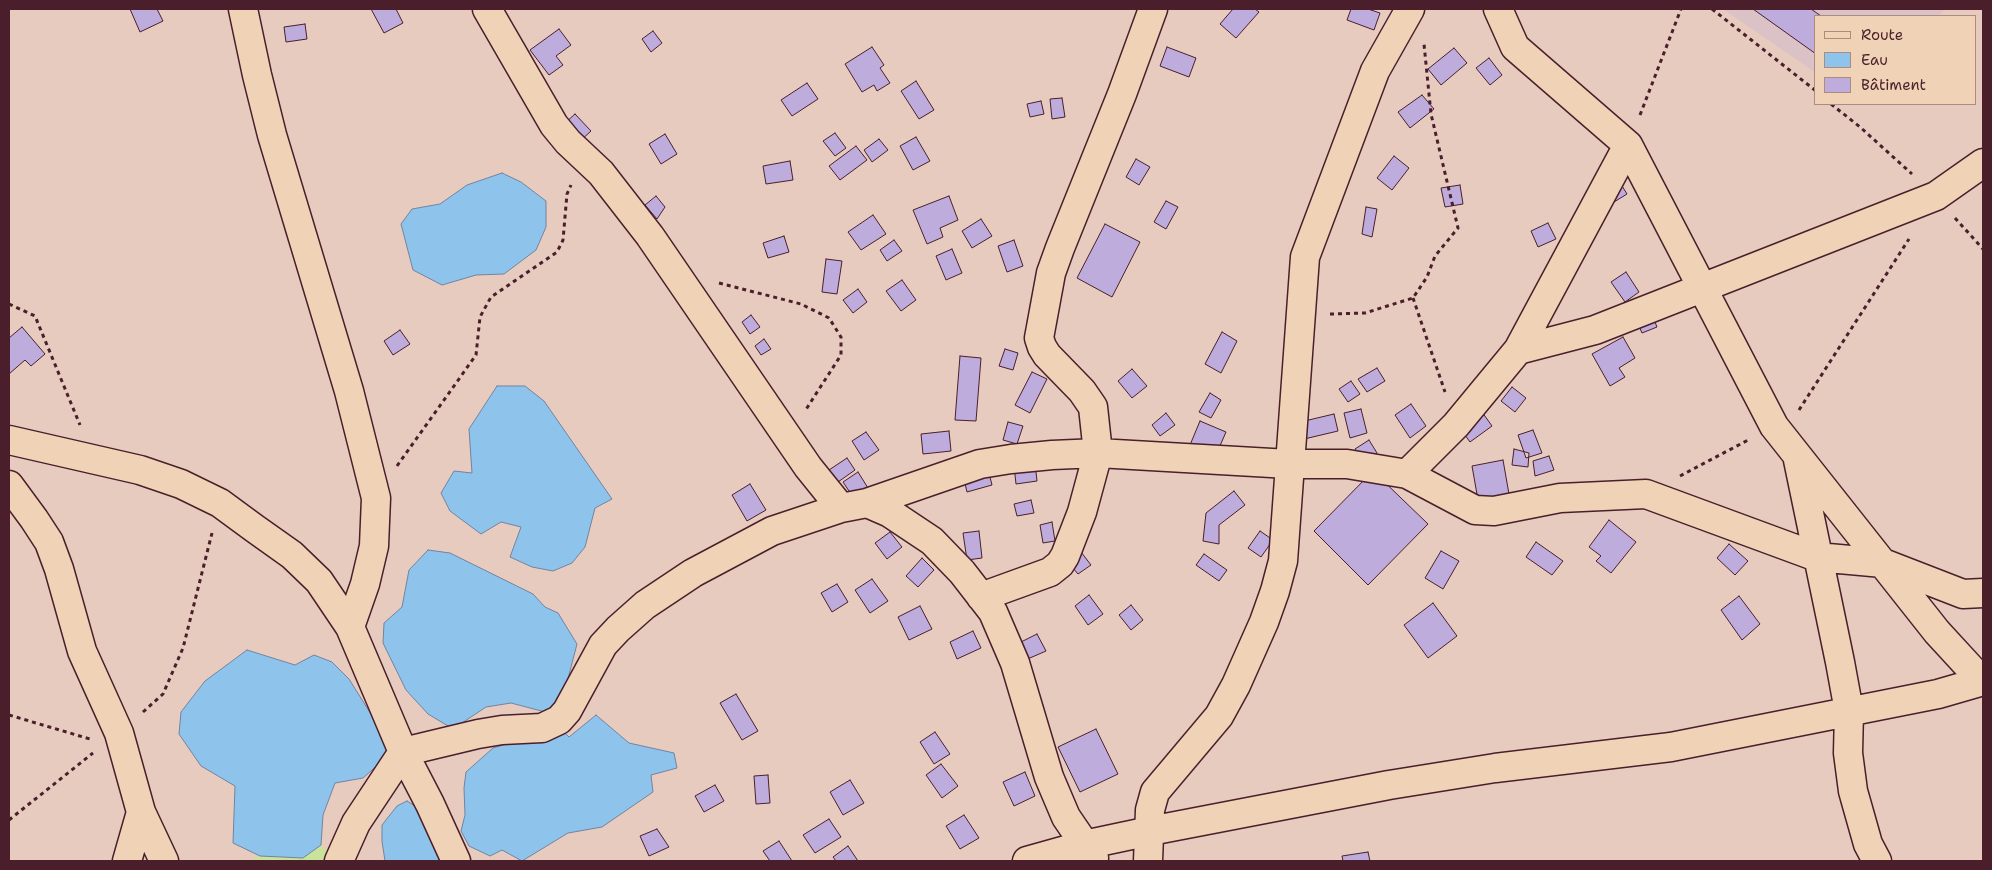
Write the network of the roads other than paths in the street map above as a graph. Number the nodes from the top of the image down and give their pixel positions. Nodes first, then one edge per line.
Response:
1 (243, 9) edge
2 (487, 9) edge
3 (1153, 9) edge
4 (1410, 9) edge
5 (1498, 9) edge
6 (1628, 145) junction
7 (1983, 163) edge
8 (1701, 288) junction
9 (1518, 350) junction
10 (9, 440) edge
11 (1098, 453) junction
12 (1797, 456) junction
13 (1289, 464) junction
14 (1407, 474) junction
15 (9, 486) edge
16 (854, 505) junction
17 (1817, 557) junction
18 (1883, 563) junction
19 (1983, 593) edge
20 (981, 598) junction
21 (350, 627) junction
22 (1983, 681) edge
23 (1849, 711) junction
24 (403, 752) junction
25 (141, 812) junction
26 (1150, 831) junction
27 (1090, 853) edge
28 (127, 861) edge
29 (164, 861) edge
30 (339, 861) edge
31 (456, 861) edge
32 (1027, 861) edge
33 (1148, 861) edge
34 (1877, 861) edge

1 - 21 street
2 - 16 street
3 - 11 street
4 - 13 street
5 - 6 street
6 - 8 street
6 - 9 street
7 - 8 street
8 - 9 street
8 - 12 street
9 - 14 street
10 - 21 street
11 - 13 street
11 - 16 street
11 - 20 street
12 - 17 street
12 - 18 street
13 - 14 street
13 - 26 street
14 - 17 street
15 - 25 street
16 - 20 street
16 - 24 street
17 - 18 street
17 - 23 street
18 - 19 street
18 - 22 street
20 - 27 street
21 - 24 street
22 - 23 street
23 - 26 street
23 - 34 street
24 - 30 street
24 - 31 street
25 - 28 street
25 - 29 street
26 - 27 street
26 - 33 street
27 - 32 street

